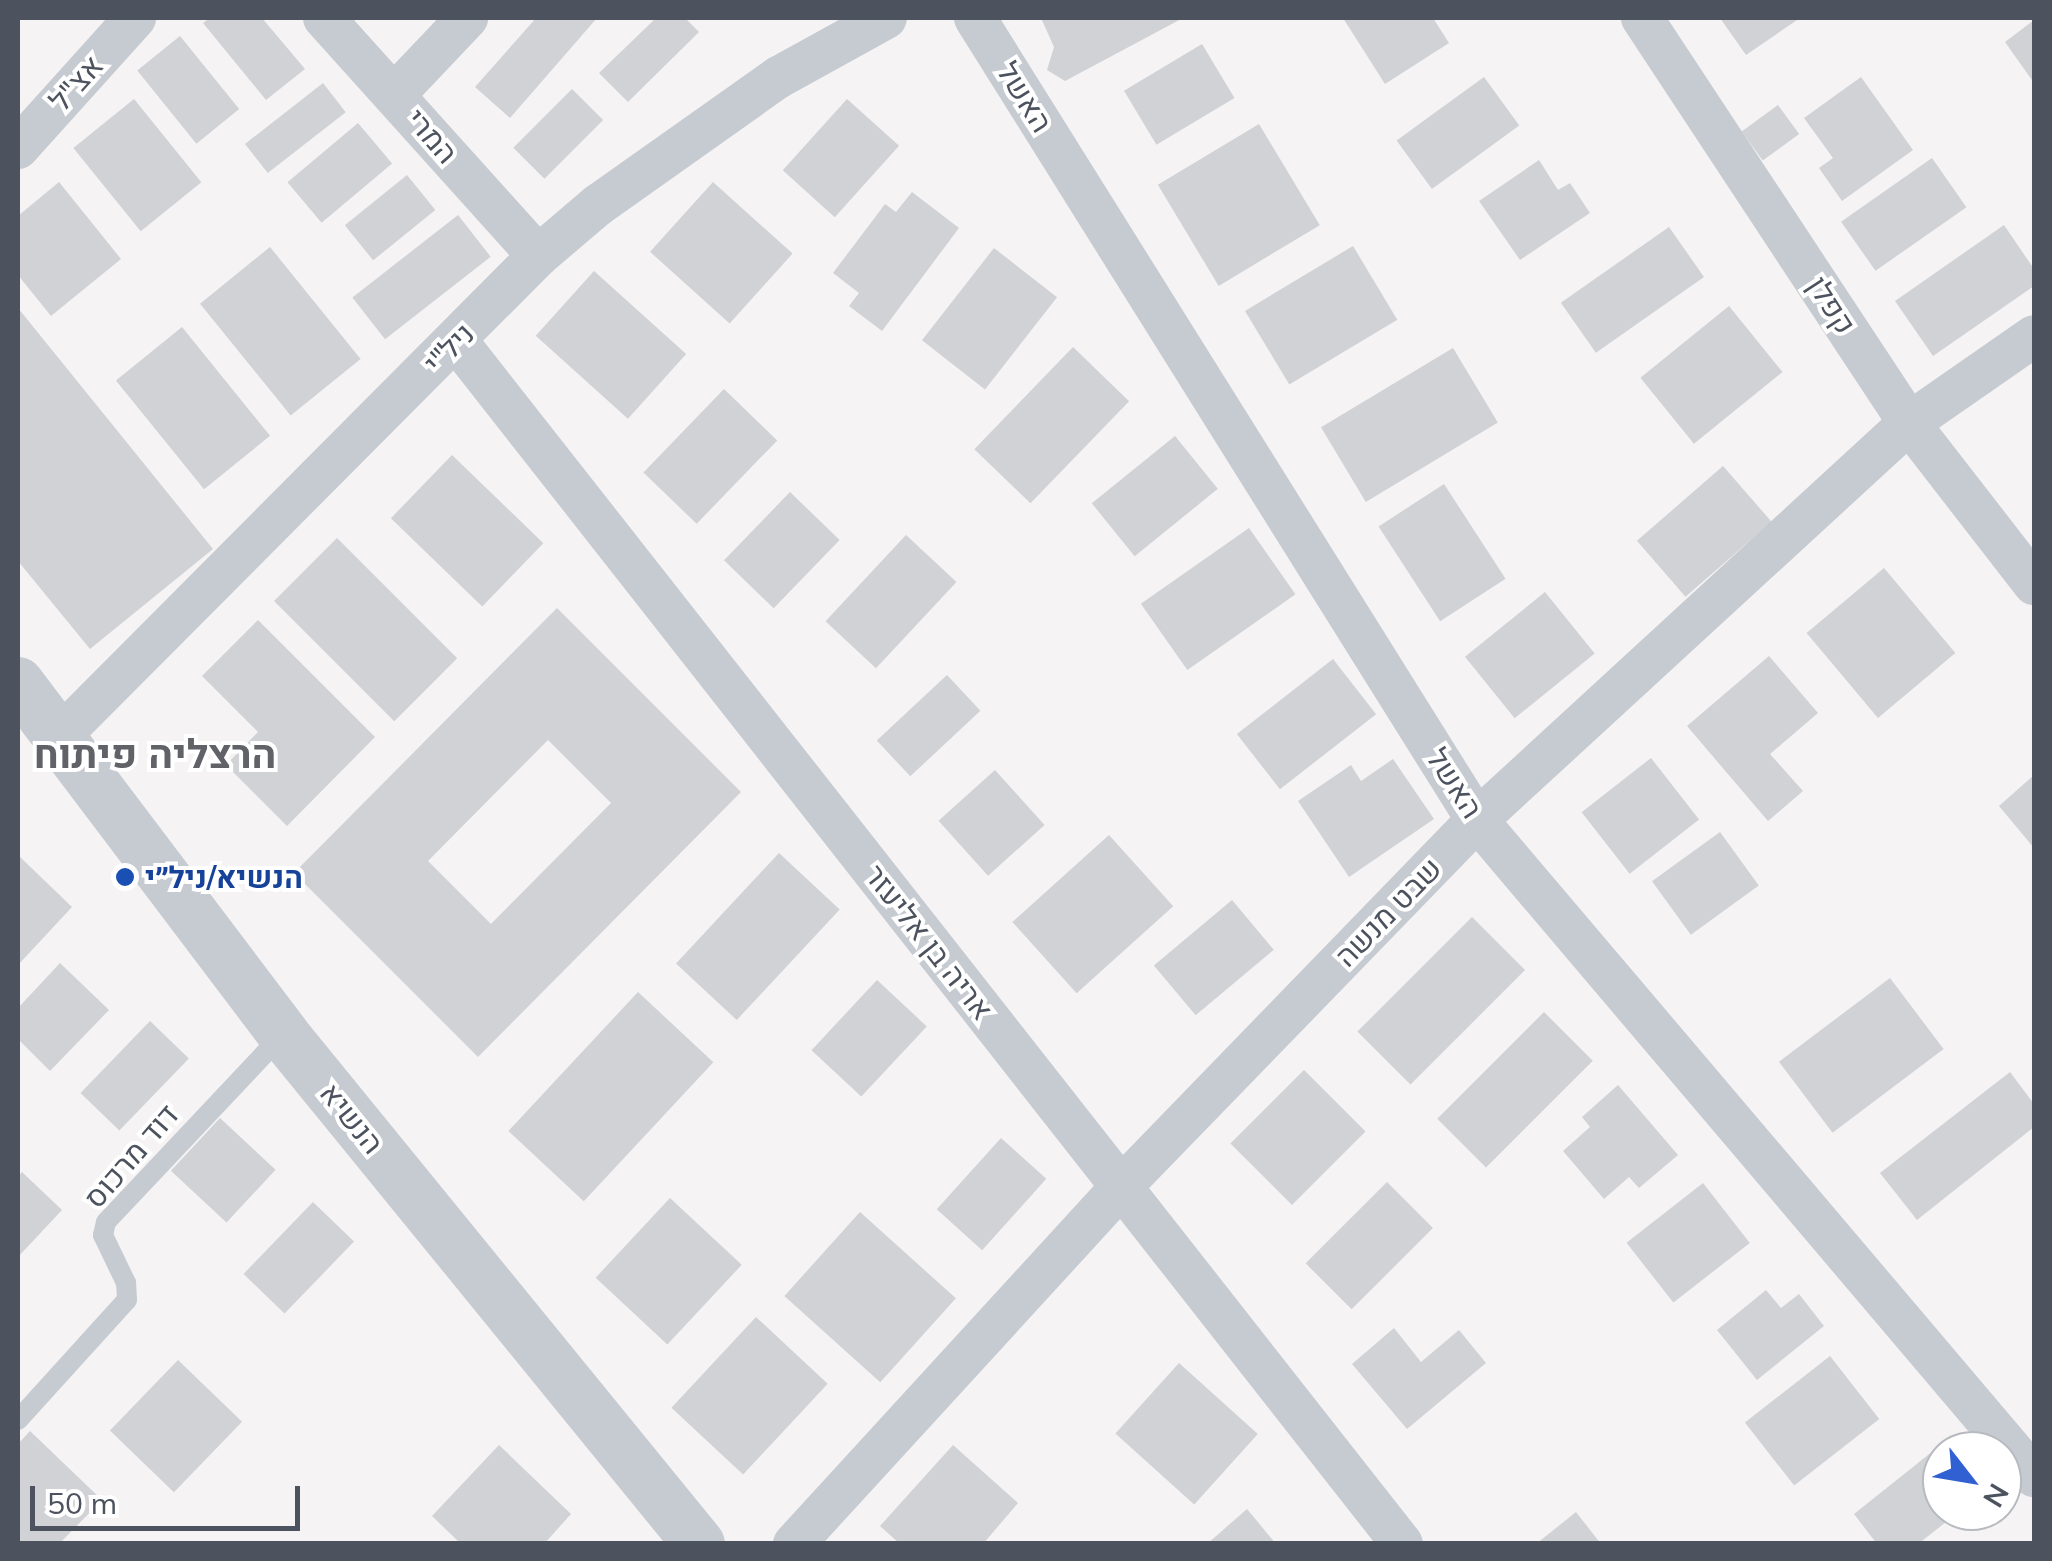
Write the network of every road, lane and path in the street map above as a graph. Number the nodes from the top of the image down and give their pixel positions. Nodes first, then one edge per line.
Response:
1 (135, 18) edge
2 (324, 18) edge
3 (467, 18) edge
4 (886, 18) edge
5 (975, 18) edge
6 (1642, 18) edge
7 (395, 94) junction
8 (18, 148) edge
9 (538, 256) junction
10 (2034, 336) edge
11 (456, 340) junction
12 (1909, 423) junction
13 (2034, 584) edge
14 (18, 683) edge
15 (60, 738) junction
16 (1476, 820) junction
17 (283, 1034) junction
18 (1121, 1187) junction
19 (18, 1420) edge
20 (2034, 1476) edge
21 (700, 1544) edge
22 (794, 1544) edge
23 (1402, 1544) edge

1 - 8 street, אצ"ל
2 - 7 street, המרי
3 - 7 street
4 - 9 street, ניל"י
5 - 16 street, האשל
6 - 12 street, קפלן
7 - 9 street, המרי
9 - 11 street, ניל"י
10 - 12 street, שבט מנשה
11 - 15 street, ניל"י
11 - 18 street, אריה בן אליעזר
12 - 13 street, קפלן
12 - 16 street, שבט מנשה
14 - 15 street, הנשיא
15 - 17 street, הנשיא
16 - 18 street, שבט מנשה
16 - 20 street, האשל
17 - 19 lane, דוד מרכוס
17 - 21 street, הנשיא
18 - 22 street, שבט מנשה
18 - 23 street, אריה בן אליעזר

